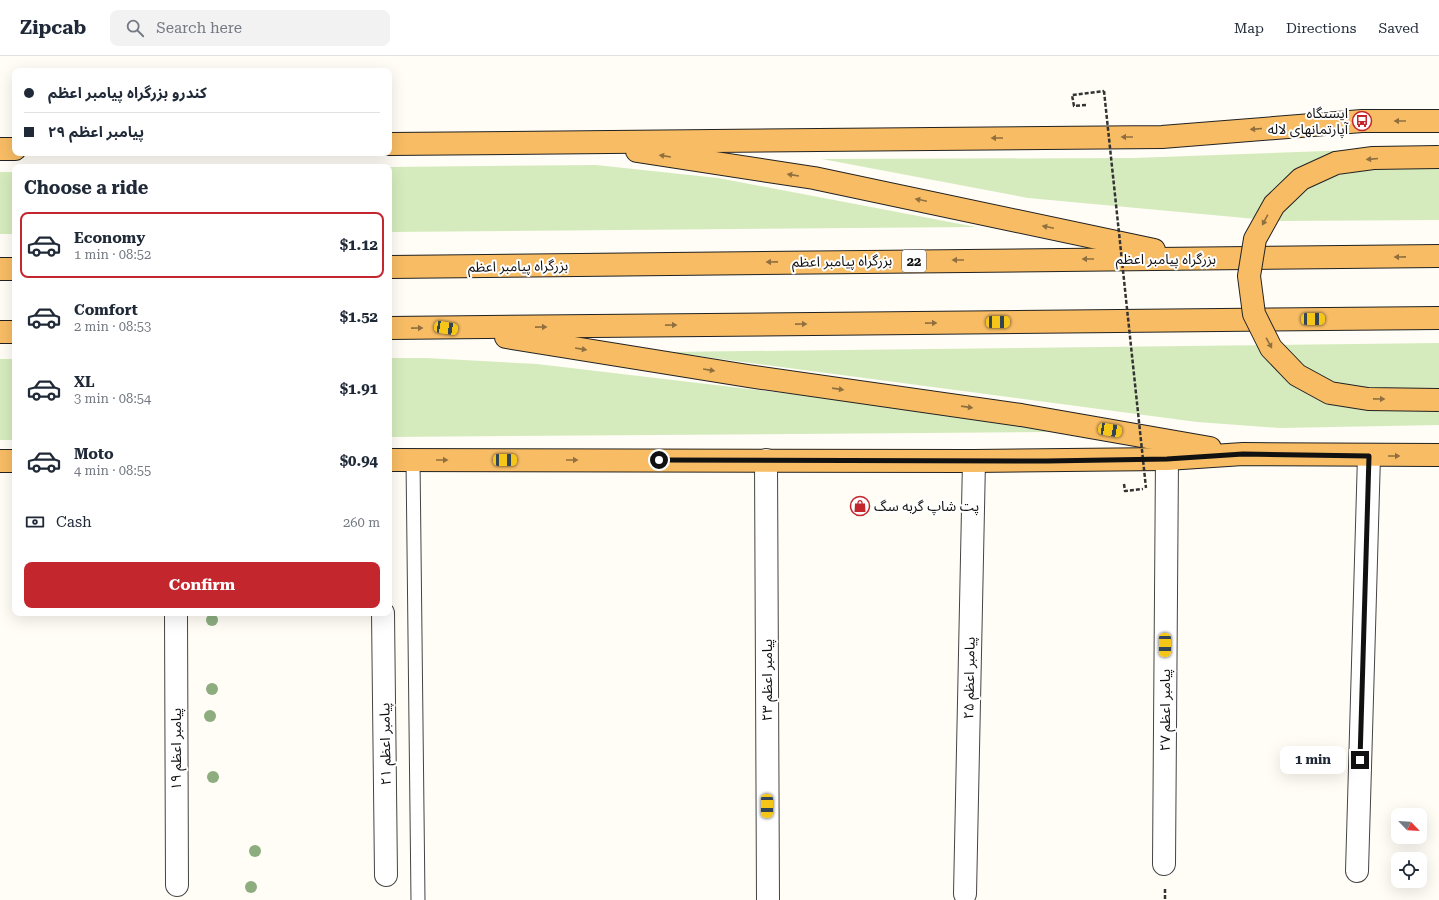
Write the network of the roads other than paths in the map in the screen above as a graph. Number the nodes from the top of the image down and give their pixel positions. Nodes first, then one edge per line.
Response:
1 (1439, 121) edge
2 (568, 141) junction
3 (392, 144) edge
4 (0, 149) edge
5 (12, 149) edge
6 (1439, 157) edge
7 (1439, 256) edge
8 (1196, 259) junction
9 (392, 267) edge
10 (0, 269) edge
11 (12, 269) edge
12 (1439, 318) edge
13 (392, 328) edge
14 (446, 328) junction
15 (0, 332) edge
16 (12, 332) edge
17 (1439, 400) edge
18 (1243, 454) junction
19 (1439, 455) edge
20 (1369, 456) junction
21 (1167, 459) junction
22 (0, 460) edge
23 (12, 460) edge
24 (392, 460) edge
25 (413, 460) junction
26 (766, 460) junction
27 (974, 461) junction
28 (176, 616) edge
29 (384, 616) edge
30 (1164, 864) dead end
31 (1357, 871) dead end
32 (386, 875) dead end
33 (177, 885) dead end
34 (965, 894) dead end
35 (418, 900) edge
36 (768, 900) edge

1 -> 2 highway
2 - 3 highway
8 -> 2 highway
4 - 5 highway
6 -> 17 highway, bridge
7 -> 8 highway, بزرگراه پیامبر اعظم / 22
8 -> 9 highway, بزرگراه پیامبر اعظم / 22
10 - 11 highway
14 -> 12 highway
13 -> 14 highway
14 -> 18 highway
15 - 16 highway
18 - 20 highway
18 - 21 highway
20 -> 19 highway
20 - 31 street
21 - 27 highway
21 - 30 street, پیامبر اعظم ۲۷
22 - 23 highway
24 - 25 highway
25 -> 26 highway
25 - 35 lane
26 - 27 highway
26 - 36 street, پیامبر اعظم ۲۳
27 - 34 street, پیامبر اعظم ۲۵
28 - 33 street, پیامبر اعظم ۱۹
29 - 32 street, پیامبر اعظم ۲۱

